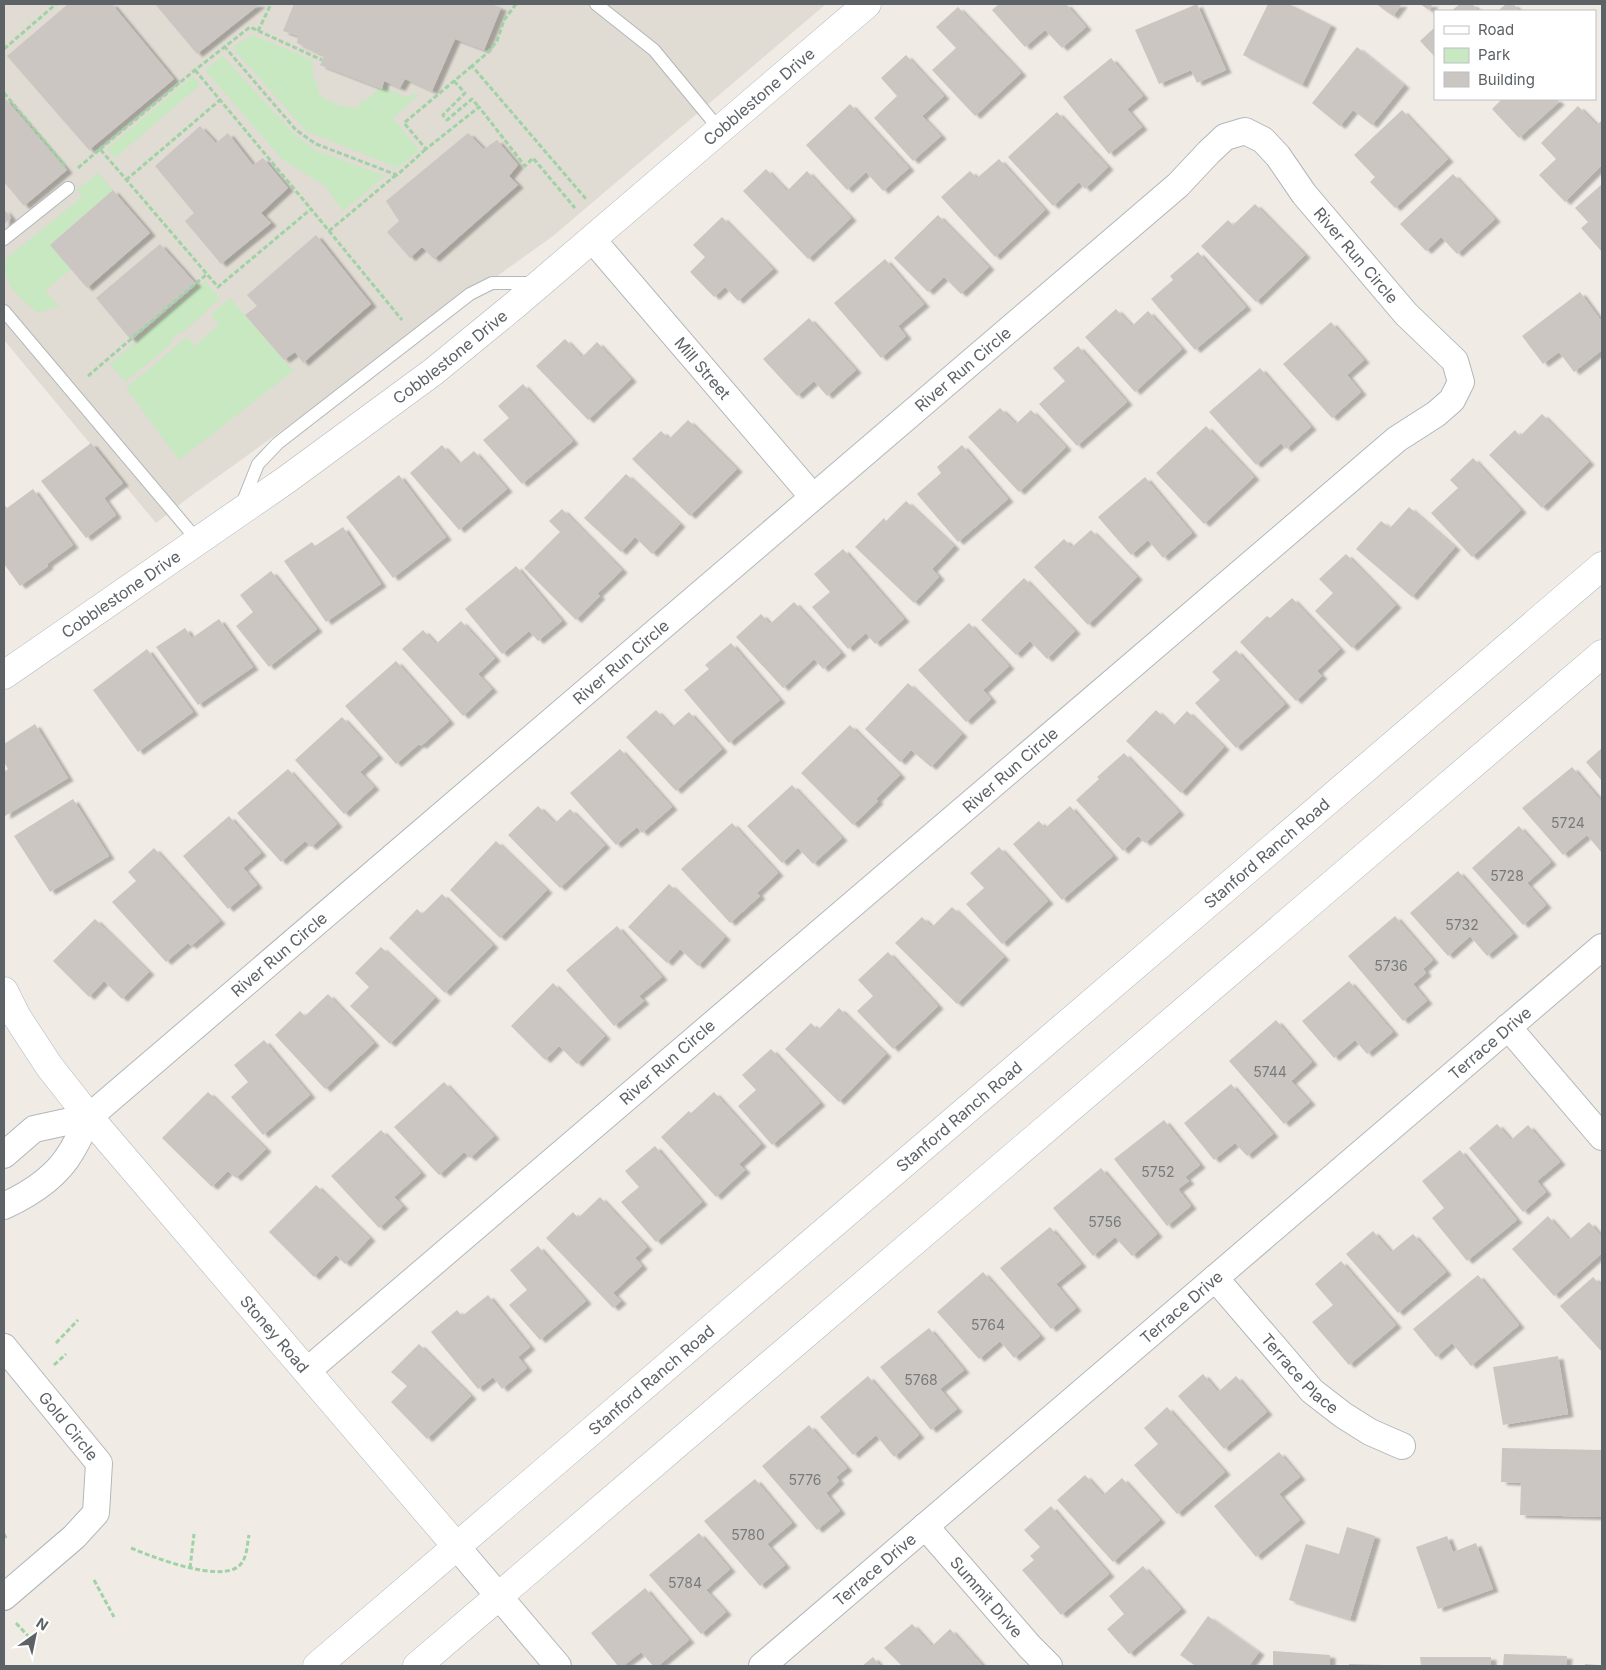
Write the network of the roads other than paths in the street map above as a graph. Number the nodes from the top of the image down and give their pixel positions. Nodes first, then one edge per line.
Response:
1 (596, 4) edge
2 (867, 4) edge
3 (720, 130) junction
4 (68, 188) dead end
5 (592, 239) junction
6 (4, 240) edge
7 (539, 283) junction
8 (4, 311) edge
9 (813, 497) junction
10 (238, 514) junction
11 (198, 541) junction
12 (1602, 566) edge
13 (1602, 654) edge
14 (4, 675) edge
15 (1602, 947) edge
16 (4, 991) edge
17 (1508, 1027) junction
18 (89, 1117) junction
19 (1602, 1137) edge
20 (4, 1155) edge
21 (4, 1206) edge
22 (1215, 1278) junction
23 (4, 1347) edge
24 (307, 1371) junction
25 (1402, 1446) dead end
26 (924, 1526) junction
27 (456, 1547) junction
28 (4, 1597) edge
29 (499, 1597) junction
30 (316, 1666) edge
31 (417, 1666) edge
32 (558, 1666) edge
33 (762, 1666) edge
34 (1049, 1666) edge

1 - 3 lane
2 - 3 main road, Cobblestone Drive
3 - 5 main road, Cobblestone Drive
4 - 6 lane
5 - 7 main road, Cobblestone Drive
5 - 9 street, Mill Street
7 - 10 main road, Cobblestone Drive
7 - 10 lane
8 - 11 lane
9 - 18 street, River Run Circle
9 - 24 street, River Run Circle
10 - 11 main road, Cobblestone Drive
11 - 14 main road, Cobblestone Drive
12 - 27 main road, Stanford Ranch Road
13 - 29 main road
15 - 17 street, Terrace Drive
16 - 18 main road, Stoney Road
17 - 19 street
17 - 22 street, Terrace Drive
18 - 20 street
18 - 21 street
18 - 24 main road, Stoney Road
22 - 25 street, Terrace Place
22 - 26 street, Terrace Drive
23 - 28 street, Gold Circle
24 - 27 main road, Stoney Road
26 - 33 street, Terrace Drive
26 - 34 street, Summit Drive
27 - 29 street, Stoney Road
27 - 30 main road, Stanford Ranch Road
29 - 31 main road
29 - 32 street, Stoney Road

